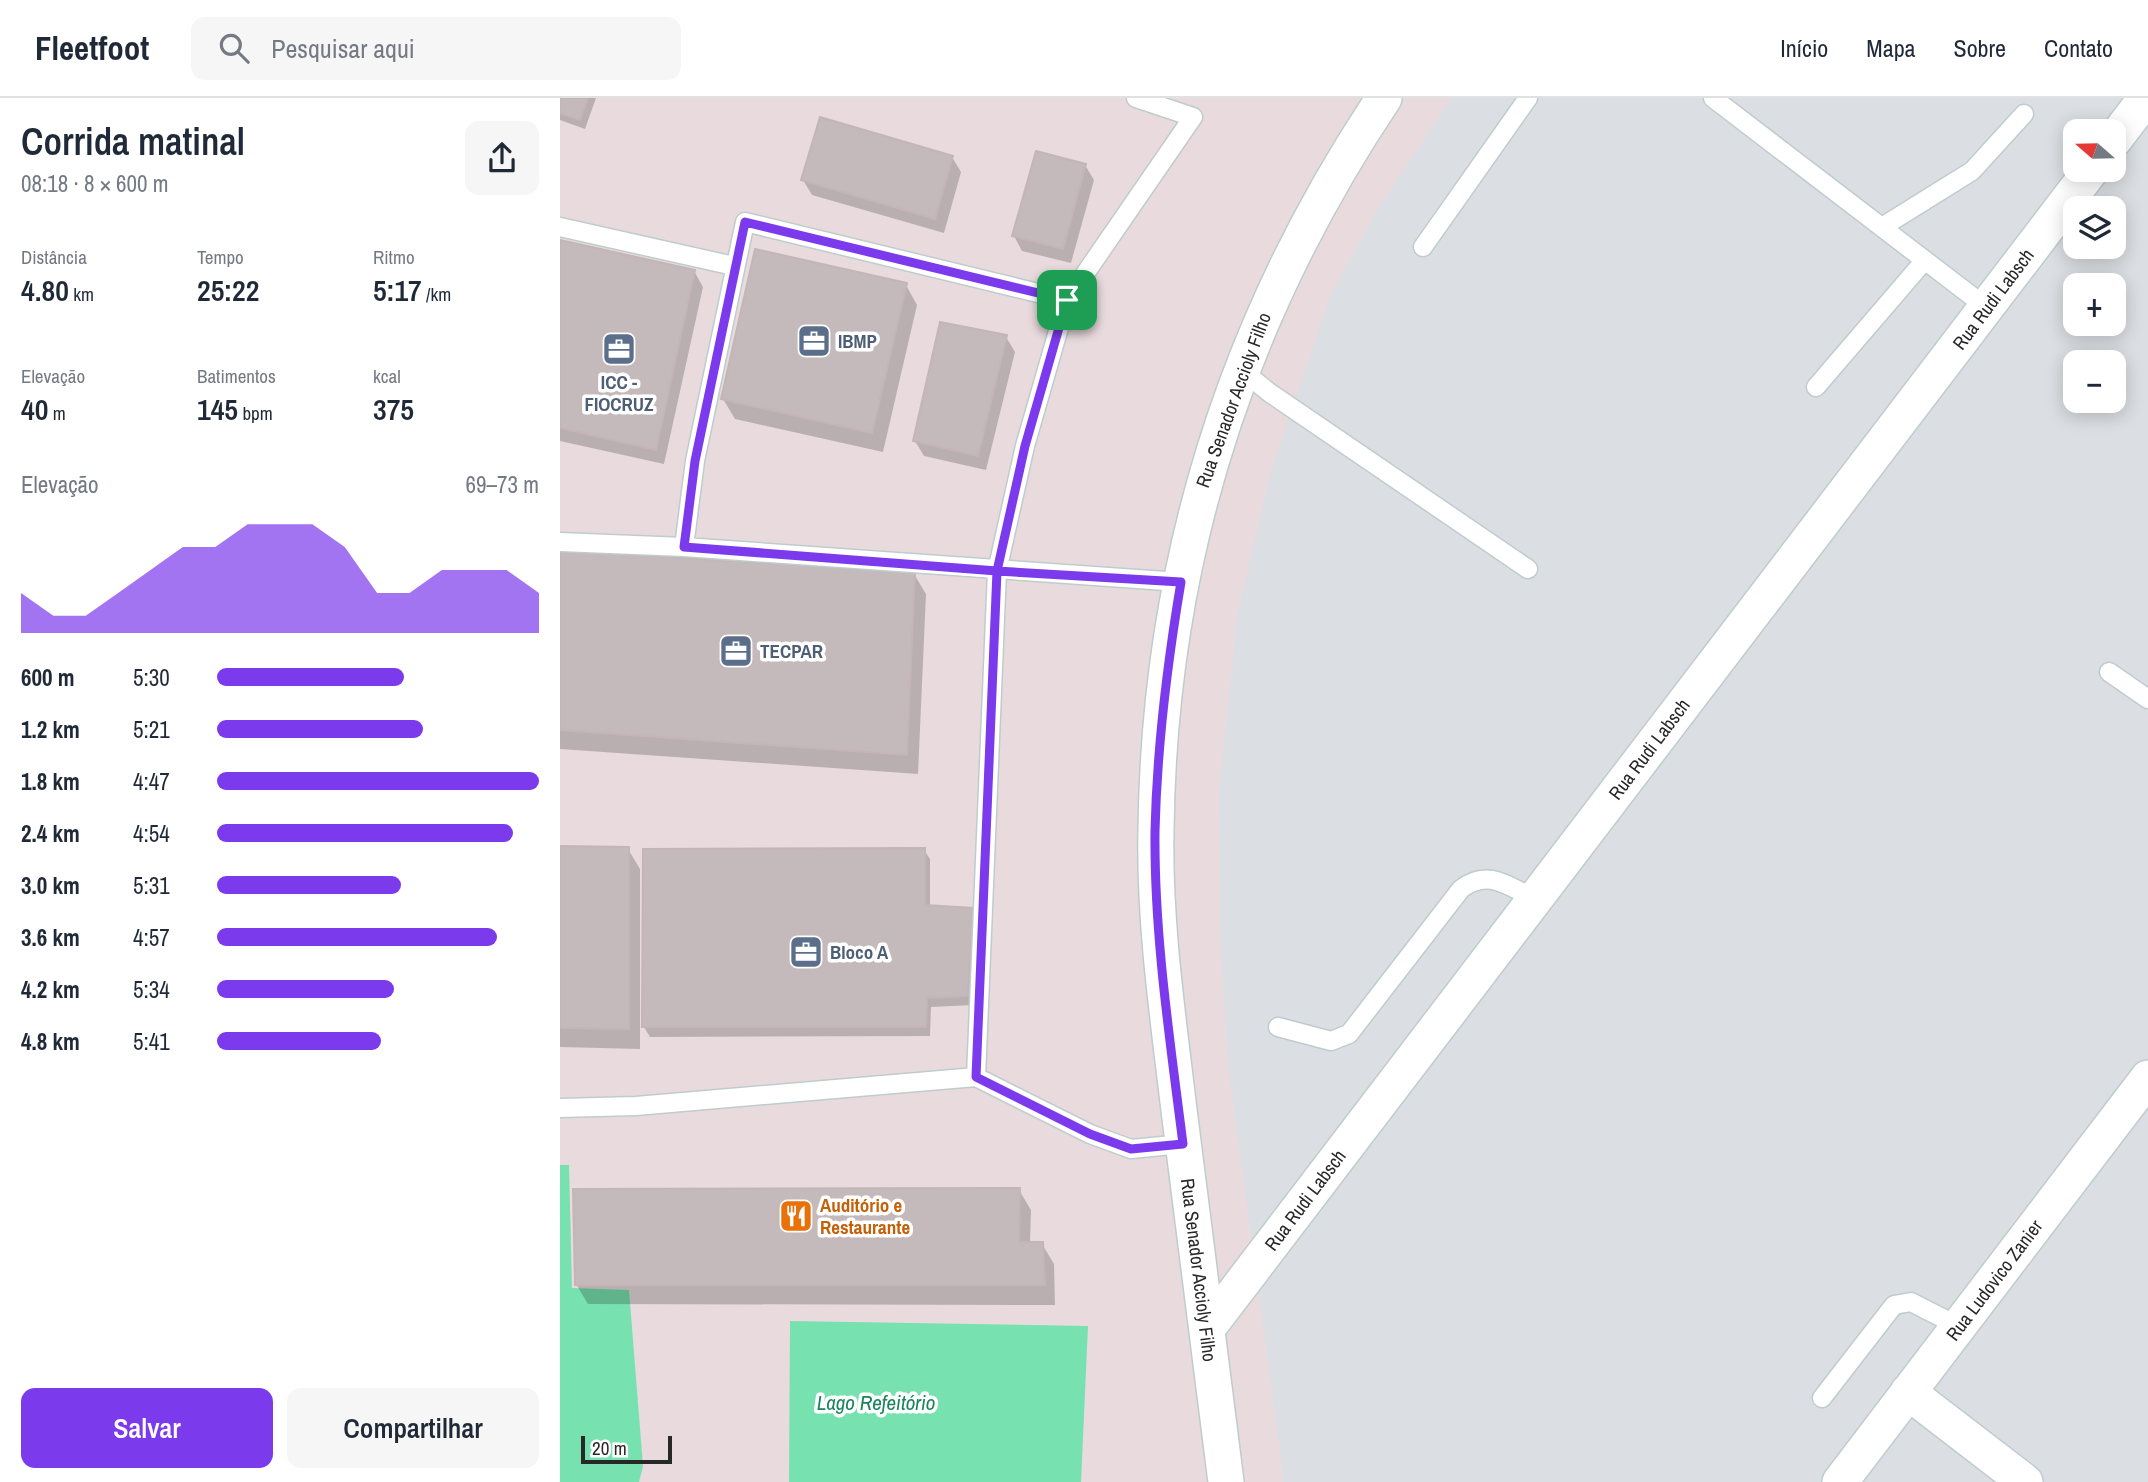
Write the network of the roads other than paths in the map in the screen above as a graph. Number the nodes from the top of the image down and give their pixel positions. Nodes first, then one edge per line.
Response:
1 (1136, 98) edge
2 (1384, 98) edge
3 (1528, 98) edge
4 (1713, 98) edge
5 (2146, 98) edge
6 (2024, 114) dead end
7 (2126, 124) edge
8 (2082, 182) edge
9 (560, 227) edge
10 (1882, 227) junction
11 (1423, 247) dead end
12 (1925, 260) junction
13 (734, 266) junction
14 (1067, 300) junction
15 (1986, 307) junction
16 (1240, 369) junction
17 (1816, 387) dead end
18 (560, 542) edge
19 (684, 547) junction
20 (1528, 569) dead end
21 (997, 571) junction
22 (1181, 582) junction
23 (2109, 672) dead end
24 (2148, 699) edge
25 (1535, 899) junction
26 (1278, 1027) dead end
27 (976, 1077) junction
28 (2148, 1078) edge
29 (560, 1108) edge
30 (1183, 1144) junction
31 (1958, 1326) junction
32 (1207, 1329) junction
33 (1908, 1392) junction
34 (1822, 1398) dead end
35 (1226, 1482) edge
36 (1840, 1482) edge
37 (2025, 1482) edge

1 - 14 lane
2 - 16 street, Rua Senador Accioly Filho
3 - 11 lane
4 - 10 lane
5 - 7 street
6 - 10 lane
8 - 15 street, Rua Rudi Labsch
9 - 13 lane
10 - 12 lane
12 - 15 lane
12 - 17 lane
13 - 14 lane
13 - 19 lane
14 - 21 lane
15 - 25 street, Rua Rudi Labsch
16 - 20 lane
16 - 22 street, Rua Senador Accioly Filho
18 - 19 lane
19 - 21 lane
21 - 22 lane
21 - 27 lane
22 - 30 street, Rua Senador Accioly Filho
23 - 24 lane
25 - 26 lane
25 - 32 street, Rua Rudi Labsch
27 - 29 lane
27 - 30 lane
28 - 31 street, Rua Ludovico Zanier
30 - 32 street, Rua Senador Accioly Filho
31 - 33 street, Rua Ludovico Zanier
31 - 34 lane
32 - 35 street, Rua Senador Accioly Filho
33 - 36 street, Rua Ludovico Zanier
33 - 37 street

